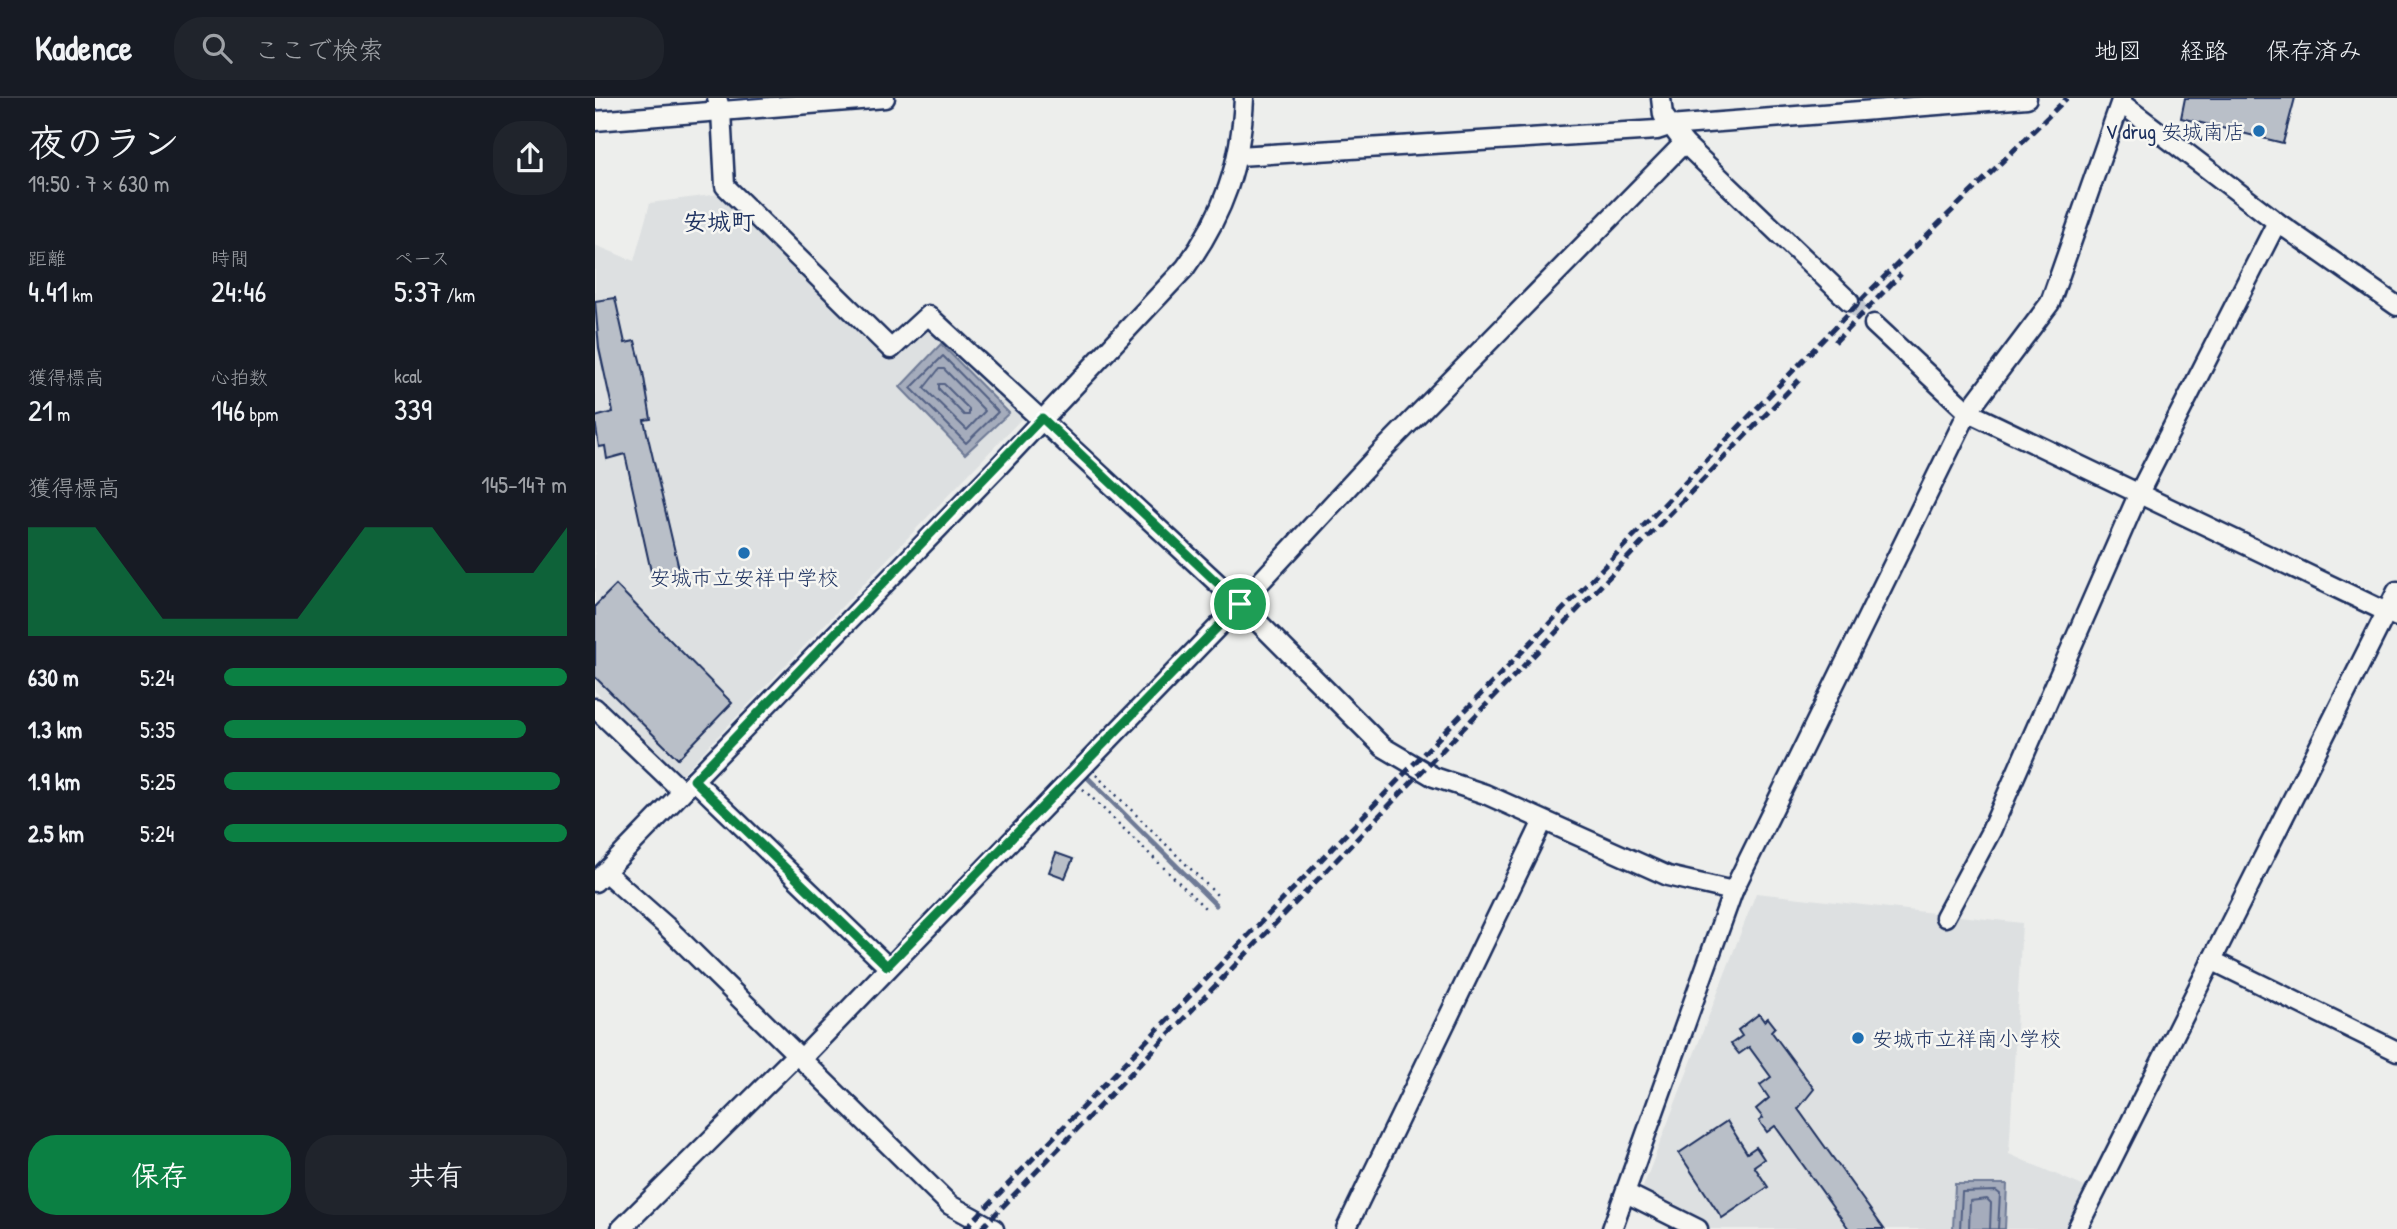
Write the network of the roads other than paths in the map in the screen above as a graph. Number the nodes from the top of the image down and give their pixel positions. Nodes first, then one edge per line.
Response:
1 (885, 98) edge
2 (1244, 98) edge
3 (1661, 98) edge
4 (2027, 98) edge
5 (2122, 100) edge
6 (719, 105) edge
7 (595, 121) edge
8 (1669, 126) junction
9 (1684, 143) junction
10 (1238, 156) junction
11 (2277, 222) junction
12 (1849, 302) tunnel mouth
13 (2397, 306) edge
14 (1874, 324) tunnel mouth
15 (1968, 412) junction
16 (1042, 418) junction
17 (2138, 495) junction
18 (2397, 591) edge
19 (1240, 604) junction
20 (2392, 614) edge
21 (595, 708) edge
22 (688, 786) junction
23 (1543, 821) junction
24 (600, 877) edge
25 (1733, 891) junction
26 (1945, 917) dead end
27 (2211, 960) junction
28 (887, 966) junction
29 (2397, 1051) edge
30 (798, 1057) junction
31 (1626, 1193) junction
32 (621, 1229) edge
33 (994, 1229) edge
34 (1346, 1229) edge
35 (1612, 1229) edge
36 (1698, 1229) edge
37 (2077, 1229) edge

1 - 6 street
2 - 10 street
3 - 8 street
4 - 8 street
5 - 11 street
5 - 15 street
6 - 7 street
6 - 16 street
8 - 9 street
8 - 10 street
9 - 12 street
9 - 19 street
10 - 16 street
11 - 13 street
11 - 17 street
14 - 15 street
15 - 17 street
15 - 25 street
16 - 19 street
16 - 22 street
17 - 20 street
17 - 26 street
18 - 20 street
19 - 23 street
19 - 28 street
20 - 27 street
21 - 22 street
22 - 24 street
22 - 28 street
23 - 25 street
23 - 34 street
24 - 30 street
25 - 31 street
27 - 29 street
27 - 37 street
28 - 30 street
30 - 32 street
30 - 33 street
31 - 35 street
31 - 36 street

